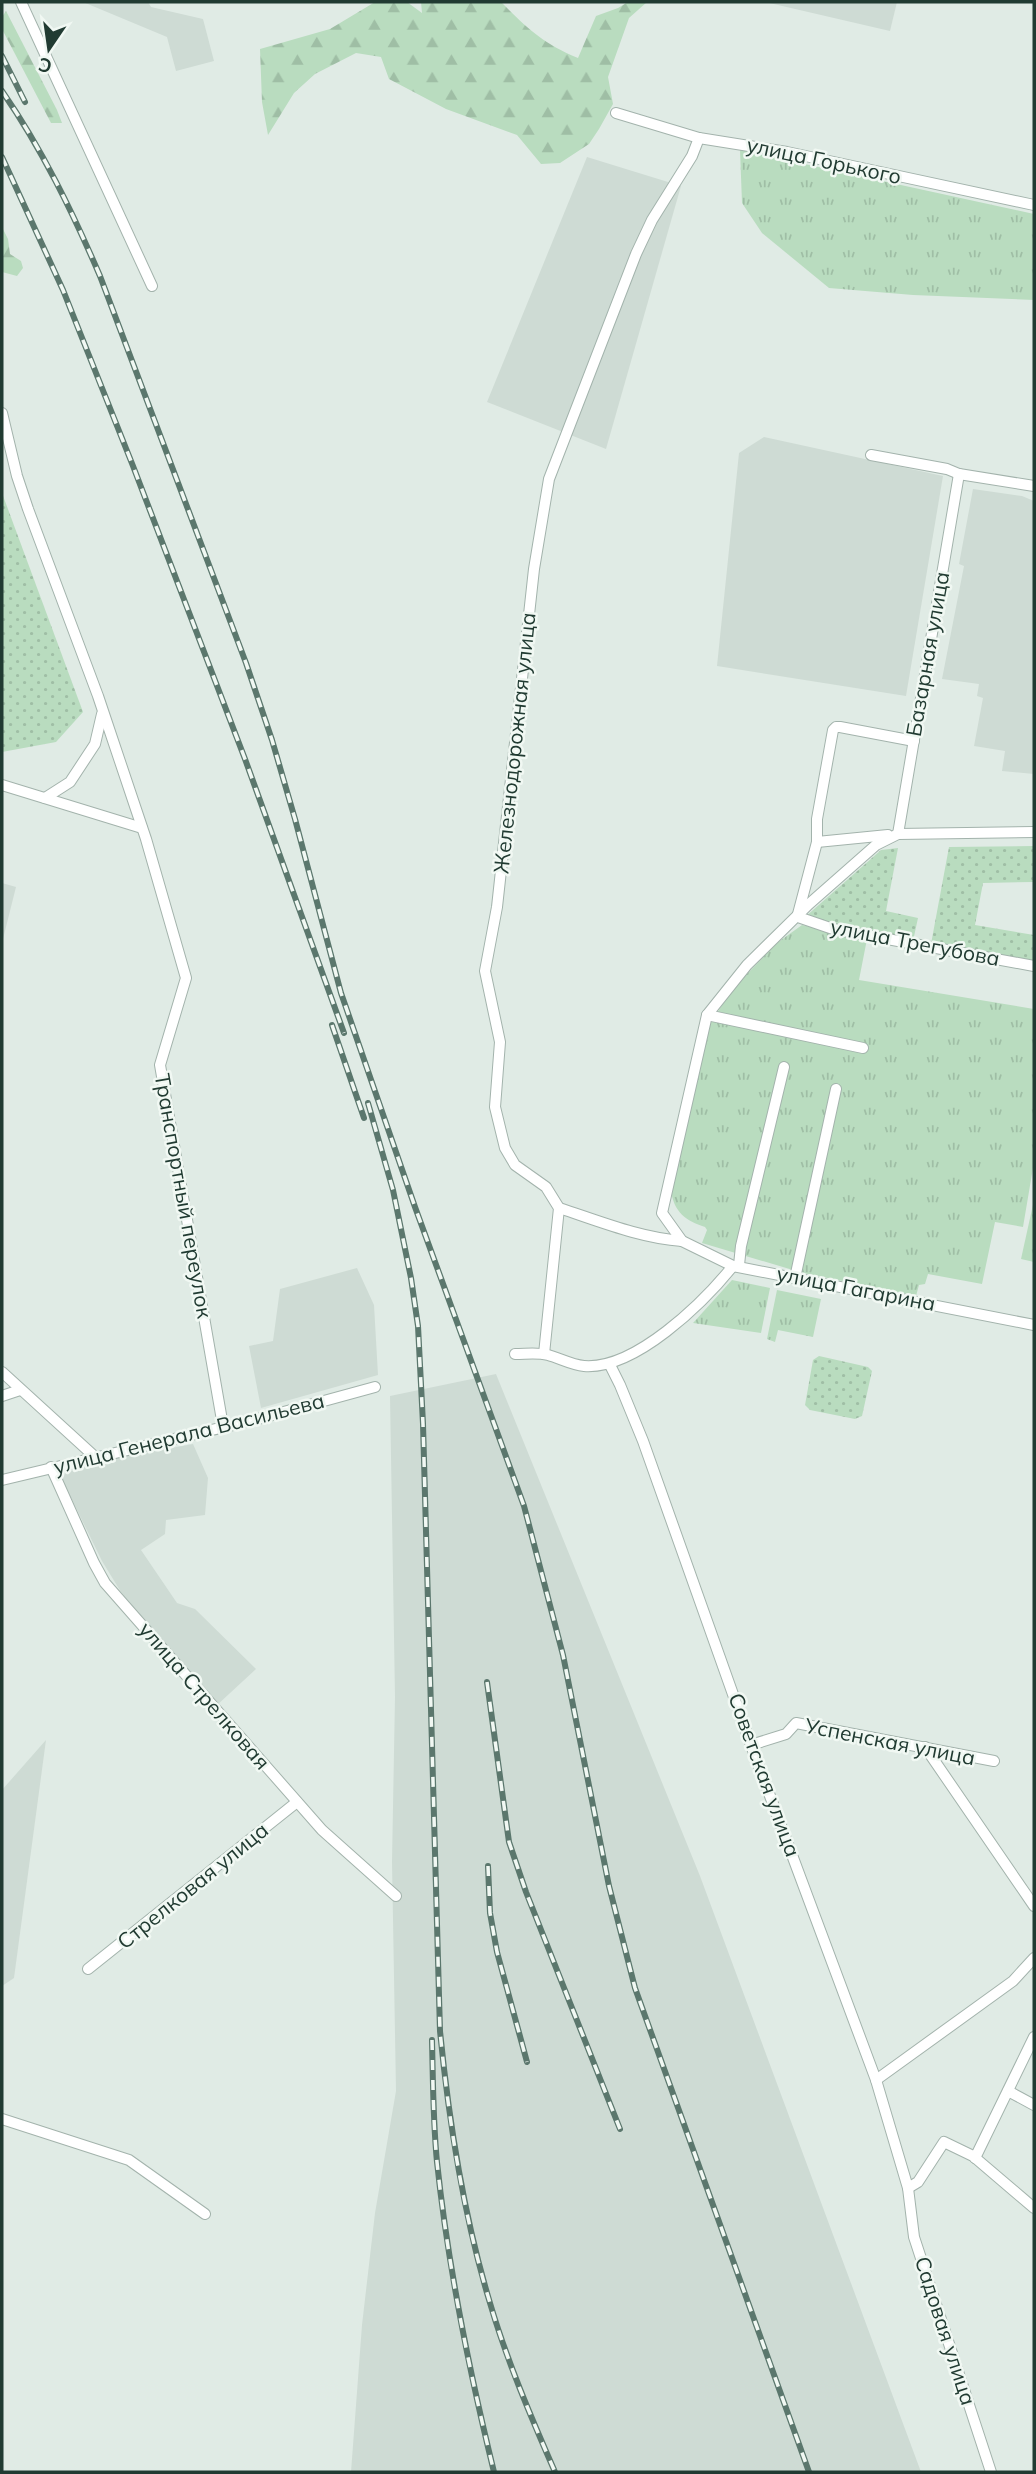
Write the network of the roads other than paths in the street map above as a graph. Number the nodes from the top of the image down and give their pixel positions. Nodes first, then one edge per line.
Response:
1 (21, 2) edge
2 (616, 113) dead end
3 (699, 138) junction
4 (1034, 205) edge
5 (152, 286) dead end
6 (2, 414) edge
7 (871, 455) dead end
8 (959, 474) junction
9 (1034, 486) edge
10 (102, 707) junction
11 (914, 741) junction
12 (2, 785) edge
13 (45, 798) junction
14 (142, 828) junction
15 (1034, 832) edge
16 (898, 834) junction
17 (817, 842) junction
18 (798, 917) junction
19 (1034, 966) edge
20 (706, 1015) junction
21 (863, 1048) dead end
22 (784, 1067) dead end
23 (836, 1088) dead end
24 (559, 1208) junction
25 (682, 1241) junction
26 (736, 1265) junction
27 (795, 1278) junction
28 (1034, 1325) edge
29 (515, 1354) dead end
30 (544, 1354) junction
31 (610, 1365) junction
32 (2, 1372) edge
33 (375, 1387) dead end
34 (20, 1390) junction
35 (2, 1396) edge
36 (223, 1426) junction
37 (93, 1456) junction
38 (51, 1467) junction
39 (2, 1480) edge
40 (751, 1745) junction
41 (925, 1747) junction
42 (994, 1761) dead end
43 (297, 1802) junction
44 (396, 1896) dead end
45 (1034, 1906) edge
46 (1034, 1958) edge
47 (88, 1969) dead end
48 (1034, 2037) edge
49 (876, 2080) junction
50 (1008, 2091) junction
51 (1034, 2105) edge
52 (2, 2119) edge
53 (975, 2158) junction
54 (908, 2189) junction
55 (1034, 2208) edge
56 (205, 2214) dead end
57 (991, 2472) edge

1 - 5 street
2 - 3 street, улица Горького
3 - 4 street, улица Горького
3 - 24 street, Железнодорожная улица
6 - 10 street
7 - 8 street
8 - 9 street
8 - 11 street, Базарная улица
10 - 13 street
10 - 14 street
11 - 16 street, Базарная улица
11 - 17 street
12 - 13 street
13 - 14 street
14 - 36 street, Транспортный переулок
15 - 16 street
16 - 17 street
16 - 18 street
17 - 18 street
18 - 19 street, улица Трегубова
18 - 20 street
20 - 21 street
20 - 25 street
22 - 26 street
23 - 27 street
24 - 25 street
24 - 30 street
25 - 26 street, улица Гагарина
26 - 27 street, улица Гагарина
26 - 31 street
27 - 28 street, улица Гагарина
29 - 30 street
30 - 31 street
31 - 40 street, Советская улица
32 - 34 street
33 - 36 street, улица Генерала Васильева
34 - 35 street
34 - 37 street
36 - 37 street, улица Генерала Васильева
37 - 38 street, улица Генерала Васильева
38 - 39 street, улица Генерала Васильева
38 - 43 street, улица Стрелковая
40 - 41 street, Успенская улица
40 - 49 street, Советская улица
41 - 42 street, Успенская улица
41 - 45 street
43 - 44 street, улица Стрелковая
43 - 47 street, Стрелковая улица
46 - 49 street
48 - 50 street
49 - 54 street, Советская улица
50 - 51 street
50 - 53 street
52 - 56 street
53 - 54 street
53 - 55 street
54 - 57 street, Садовая улица

